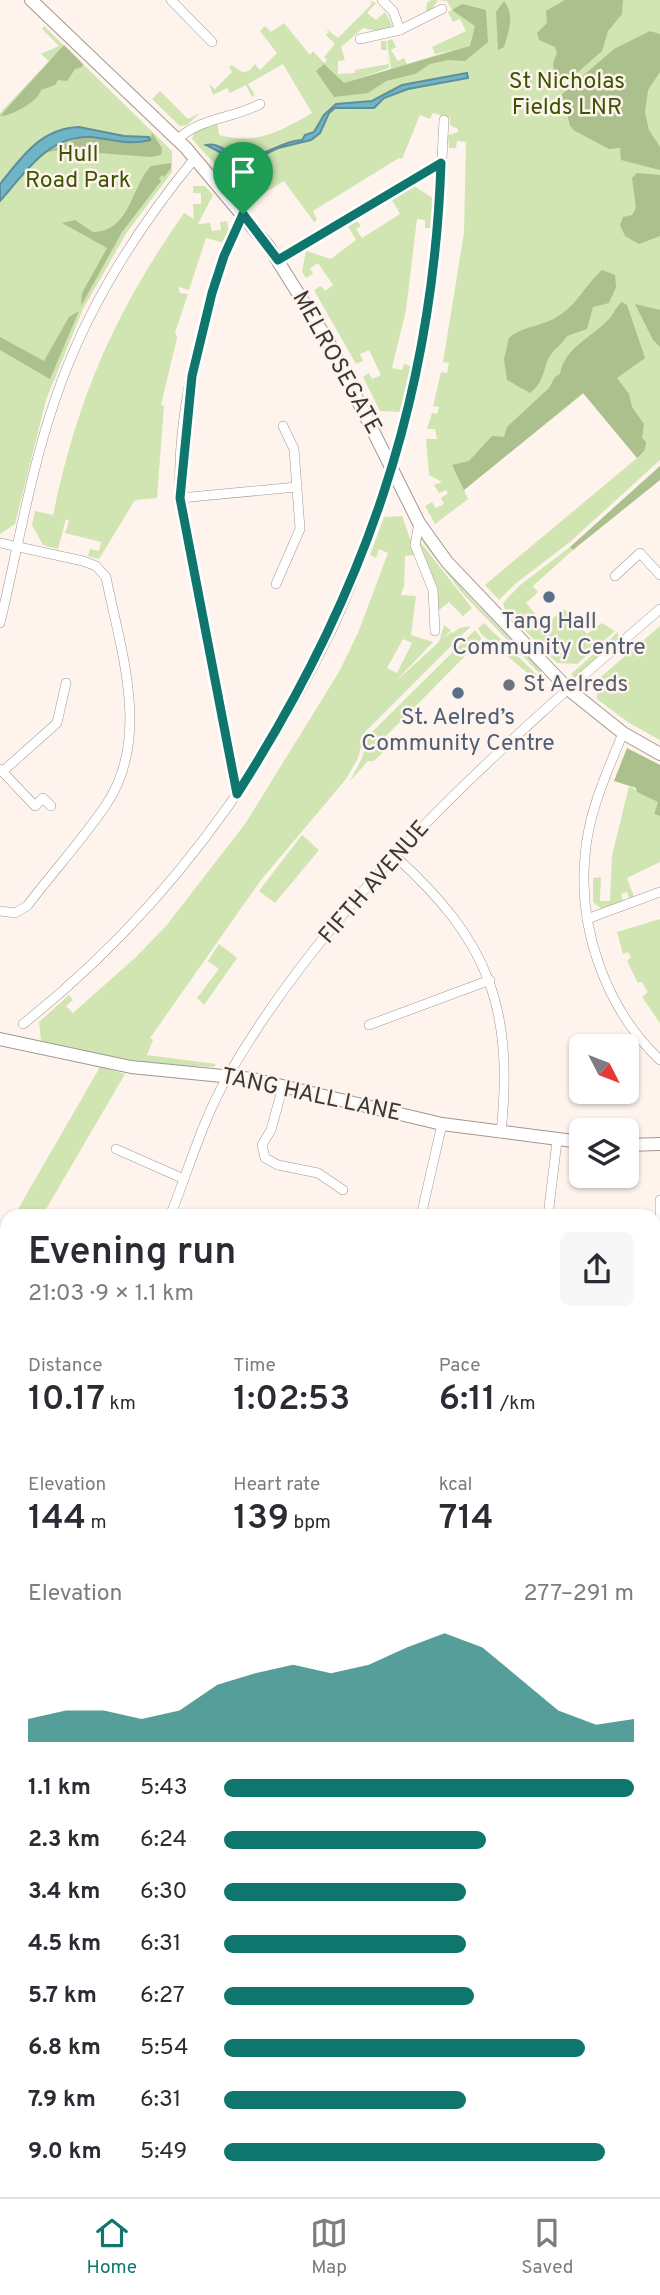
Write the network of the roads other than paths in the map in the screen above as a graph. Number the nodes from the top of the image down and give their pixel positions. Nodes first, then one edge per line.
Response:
1 (171, 0) edge
2 (382, 0) edge
3 (32, 1) edge
4 (442, 9) dead end
5 (400, 30) junction
6 (360, 39) dead end
7 (212, 41) dead end
8 (260, 104) dead end
9 (444, 120) dead end
10 (178, 139) junction
11 (195, 158) junction
12 (441, 163) junction
13 (243, 214) junction
14 (278, 260) junction
15 (283, 426) dead end
16 (392, 470) junction
17 (297, 487) junction
18 (180, 498) junction
19 (419, 523) junction
20 (0, 543) edge
21 (19, 547) junction
22 (660, 575) edge
23 (615, 576) dead end
24 (275, 584) dead end
25 (660, 609) edge
26 (0, 623) edge
27 (435, 631) dead end
28 (66, 683) dead end
29 (568, 689) junction
30 (623, 733) junction
31 (660, 754) edge
32 (1, 771) edge
33 (237, 794) junction
34 (51, 806) dead end
35 (395, 856) junction
36 (660, 892) edge
37 (0, 911) edge
38 (587, 919) junction
39 (490, 980) junction
40 (23, 1024) dead end
41 (369, 1025) dead end
42 (0, 1041) edge
43 (660, 1059) edge
44 (228, 1075) junction
45 (283, 1086) junction
46 (442, 1124) junction
47 (501, 1133) junction
48 (557, 1141) junction
49 (569, 1142) edge
50 (660, 1144) edge
51 (639, 1145) edge
52 (116, 1149) dead end
53 (184, 1179) junction
54 (343, 1190) dead end
55 (173, 1209) edge
56 (423, 1209) edge
57 (549, 1209) edge

1 - 7 street
2 - 5 street
3 - 10 street, MELROSEGATE
4 - 5 street
5 - 6 street
8 - 10 street
9 - 12 street
10 - 11 street, MELROSEGATE
11 - 13 street, MELROSEGATE
11 - 21 street
12 - 14 street
12 - 16 street
13 - 14 street, MELROSEGATE
13 - 18 street
14 - 16 street, MELROSEGATE
15 - 17 street
16 - 19 street, MELROSEGATE
16 - 33 street
17 - 18 street
17 - 24 street
18 - 33 street
19 - 27 street
19 - 29 street, MELROSEGATE
20 - 21 street
21 - 26 street
21 - 37 street
22 - 23 street
25 - 29 street, FIFTH AVENUE
28 - 32 street
29 - 30 street, MELROSEGATE
29 - 35 street, FIFTH AVENUE
30 - 31 street, MELROSEGATE
30 - 38 street
32 - 34 street
33 - 40 street
35 - 39 street
35 - 44 street, FIFTH AVENUE
36 - 38 street
38 - 43 street
39 - 41 street
39 - 47 street
42 - 44 street, TANG HALL LANE
44 - 45 street, TANG HALL LANE
44 - 53 street, FIFTH AVENUE
45 - 46 street, TANG HALL LANE
45 - 54 street
46 - 47 street, TANG HALL LANE
46 - 56 street
47 - 48 street, TANG HALL LANE
48 - 49 street, TANG HALL LANE
48 - 57 street
50 - 51 street
52 - 53 street
53 - 55 street, FIFTH AVENUE

